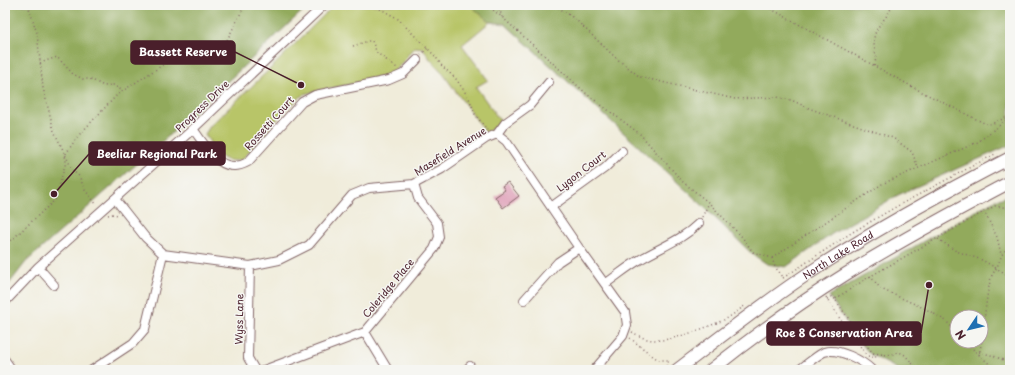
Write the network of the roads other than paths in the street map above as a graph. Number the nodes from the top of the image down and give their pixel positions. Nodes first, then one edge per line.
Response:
1 (324, 5) edge
2 (417, 60) road end
3 (549, 82) dead end
4 (193, 129) junction
5 (494, 135) junction
6 (622, 151) dead end
7 (1010, 158) edge
8 (1010, 182) edge
9 (414, 184) junction
10 (115, 200) junction
11 (551, 207) junction
12 (699, 223) road end
13 (579, 248) junction
14 (163, 254) junction
15 (250, 266) junction
16 (38, 267) junction
17 (605, 284) junction
18 (54, 285) dead end
19 (524, 300) dead end
20 (5, 302) edge
21 (365, 332) junction
22 (5, 360) edge
23 (12, 370) edge
24 (92, 370) edge
25 (255, 370) edge
26 (264, 370) edge
27 (388, 370) edge
28 (594, 370) edge
29 (677, 370) edge
30 (711, 370) edge
31 (799, 370) edge
32 (872, 370) edge

1 - 4 street, Progress Drive
2 - 4 street, Rossetti Court
3 - 5 street
4 - 10 street, Progress Drive
5 - 9 street, Masefield Avenue
5 - 11 street, Masefield Avenue
6 - 11 street, Lygon Court
7 - 29 main road, North Lake Road
8 - 30 main road, North Lake Road
9 - 15 street, Masefield Avenue
9 - 21 street, Coleridge Place
10 - 14 street
10 - 16 street, Progress Drive
11 - 13 street, Masefield Avenue
12 - 17 street
13 - 17 street, Masefield Avenue
13 - 19 street
14 - 15 street, Masefield Avenue
14 - 24 street
15 - 25 street, Wyss Lane
16 - 18 street
16 - 20 street, Progress Drive
17 - 28 street, Masefield Avenue
21 - 26 street, Coleridge Place
21 - 27 street
22 - 23 street
31 - 32 street

